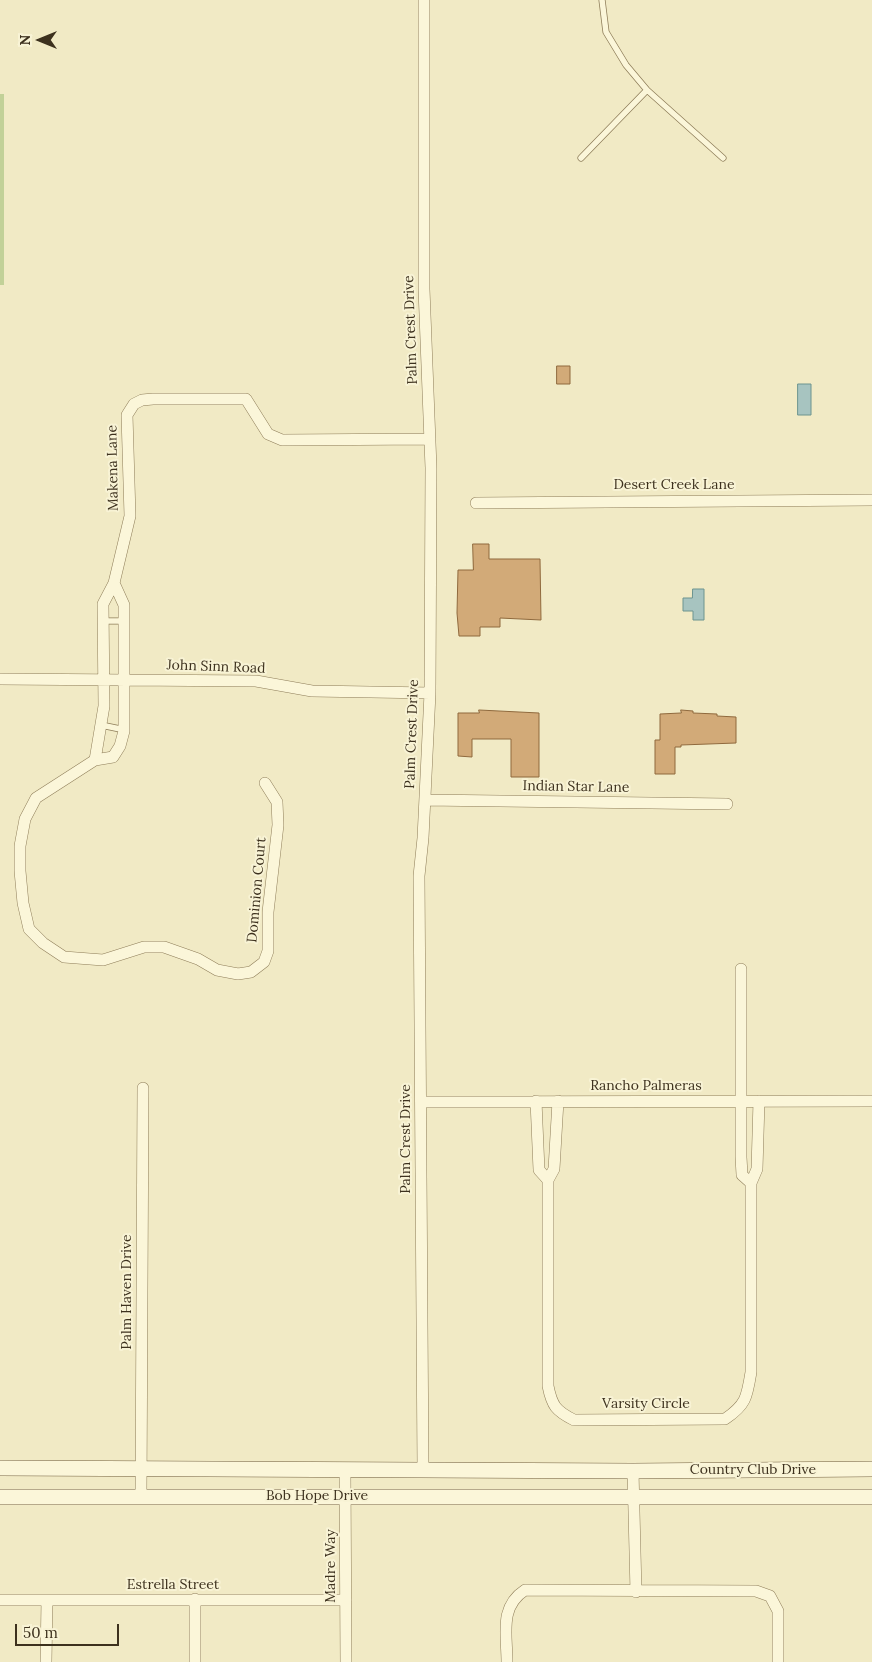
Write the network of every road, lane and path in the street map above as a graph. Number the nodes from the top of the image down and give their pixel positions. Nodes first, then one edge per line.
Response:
1 (424, 0) edge
2 (602, 0) edge
3 (647, 90) junction
4 (581, 158) dead end
5 (723, 158) dead end
6 (430, 438) junction
7 (872, 500) edge
8 (476, 503) dead end
9 (114, 583) junction
10 (103, 621) junction
11 (124, 621) junction
12 (0, 679) edge
13 (103, 680) junction
14 (124, 680) junction
15 (430, 693) junction
16 (101, 725) junction
17 (124, 730) junction
18 (95, 760) junction
19 (264, 783) dead end
20 (425, 800) junction
21 (727, 804) dead end
22 (741, 969) dead end
23 (143, 1088) dead end
24 (536, 1101) junction
25 (558, 1101) junction
26 (741, 1101) junction
27 (759, 1101) junction
28 (872, 1101) edge
29 (421, 1102) junction
30 (538, 1149) junction
31 (555, 1149) junction
32 (741, 1150) junction
33 (758, 1150) junction
34 (548, 1180) junction
35 (751, 1184) junction
36 (141, 1467) junction
37 (0, 1468) edge
38 (423, 1469) junction
39 (872, 1469) edge
40 (345, 1470) junction
41 (633, 1471) junction
42 (141, 1496) junction
43 (346, 1496) junction
44 (634, 1496) junction
45 (0, 1497) edge
46 (872, 1497) edge
47 (636, 1592) junction
48 (195, 1599) junction
49 (0, 1600) edge
50 (47, 1600) junction
51 (346, 1600) junction
52 (46, 1662) edge
53 (195, 1662) edge
54 (346, 1662) edge
55 (506, 1662) edge
56 (778, 1662) edge

1 - 6 street, Palm Crest Drive
2 - 3 lane
3 - 4 lane
3 - 5 lane
6 - 9 street, Makena Lane
6 - 15 street, Palm Crest Drive
7 - 8 street, Desert Creek Lane
9 - 10 street, Makena Lane
9 - 11 street
10 - 11 lane
10 - 13 street, Makena Lane
11 - 14 street
12 - 13 street, John Sinn Road
13 - 14 street, John Sinn Road
13 - 16 street
14 - 15 street, John Sinn Road
14 - 17 street, Dominion Court
15 - 20 street, Palm Crest Drive
16 - 17 lane
16 - 18 street
17 - 18 street, Dominion Court
18 - 19 street, Dominion Court
20 - 21 street, Indian Star Lane
20 - 29 street, Palm Crest Drive
22 - 26 street, Varsity Circle
23 - 36 street, Palm Haven Drive
24 - 25 street, Rancho Palmeras
24 - 29 street, Rancho Palmeras
24 - 30 street, Varsity Circle
25 - 26 street, Rancho Palmeras
25 - 31 street, Varsity Circle
26 - 27 street, Rancho Palmeras
26 - 32 street, Varsity Circle
27 - 28 street, Rancho Palmeras
27 - 33 street, Varsity Circle
29 - 38 street, Palm Crest Drive
30 - 31 street
30 - 34 street, Varsity Circle
31 - 34 street, Varsity Circle
32 - 33 street
32 - 35 street, Varsity Circle
33 - 35 street, Varsity Circle
34 - 35 street, Varsity Circle
36 - 37 main road, Bob Hope Drive
36 - 40 main road, Bob Hope Drive
36 - 42 street, Palm Haven Drive
38 - 40 main road, Bob Hope Drive
38 - 41 main road, Bob Hope Drive
39 - 41 main road, Country Club Drive
40 - 43 street, Madre Way
41 - 44 street
42 - 43 main road, Bob Hope Drive
42 - 45 main road, Bob Hope Drive
43 - 44 main road, Bob Hope Drive
43 - 51 street, Madre Way
44 - 46 main road, Country Club Drive
44 - 47 street
47 - 55 street
47 - 56 street
48 - 50 street, Estrella Street
48 - 51 street, Estrella Street
48 - 53 street
49 - 50 street, Estrella Street
50 - 52 street
51 - 54 street, Madre Way

